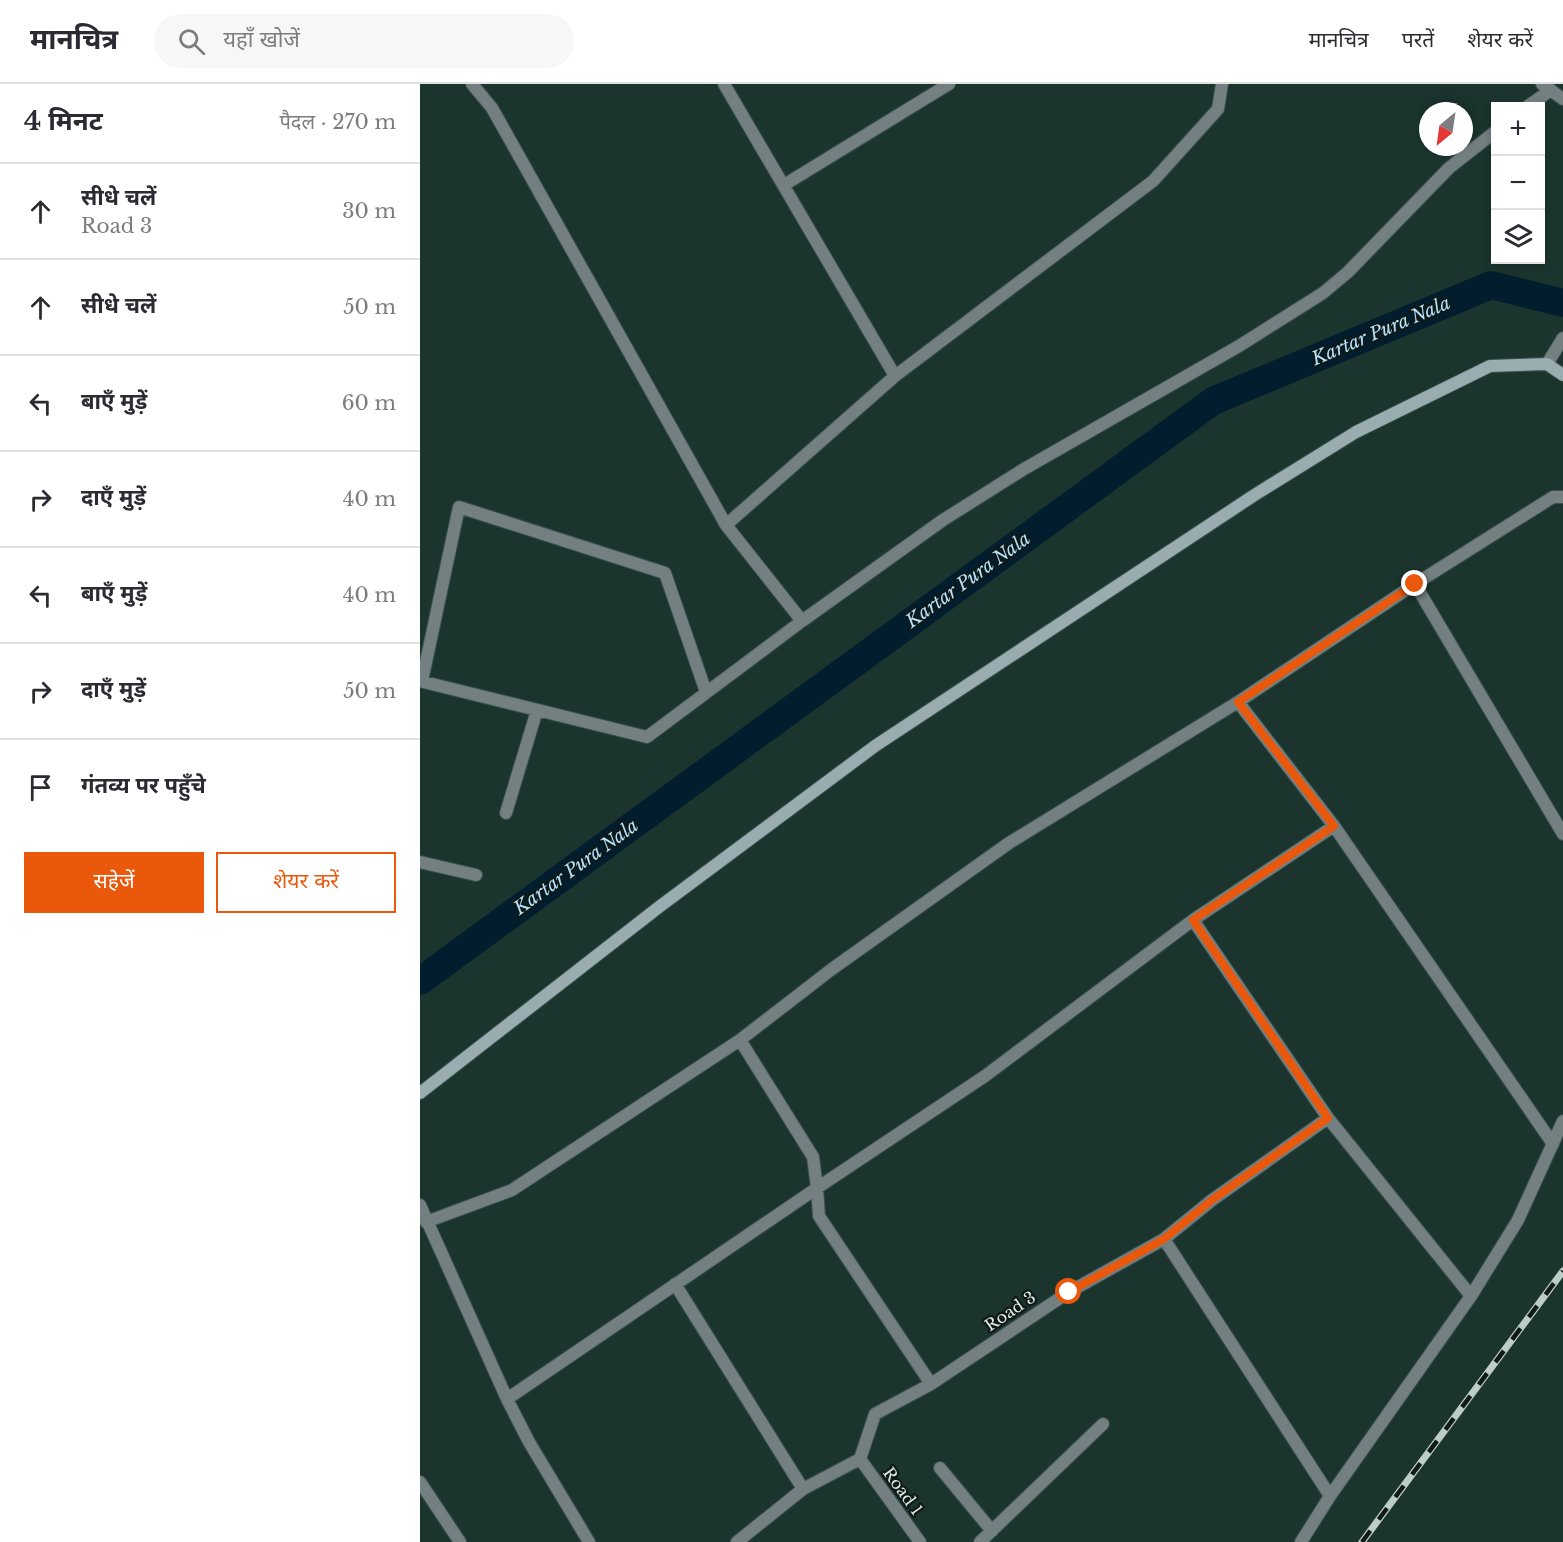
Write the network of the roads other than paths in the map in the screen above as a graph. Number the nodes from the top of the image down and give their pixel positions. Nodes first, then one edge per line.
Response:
1 (472, 84) edge
2 (724, 84) edge
3 (949, 84) edge
4 (1222, 84) edge
5 (1547, 87) edge
6 (1563, 99) edge
7 (1532, 102) edge
8 (1491, 135) edge
9 (784, 185) junction
10 (1560, 342) edge
11 (1547, 364) junction
12 (1563, 375) edge
13 (895, 376) junction
14 (1563, 497) edge
15 (726, 525) junction
16 (1415, 584) junction
17 (802, 621) junction
18 (421, 681) edge
19 (706, 692) junction
20 (1238, 702) junction
21 (537, 710) junction
22 (506, 813) dead end
23 (1334, 826) junction
24 (1563, 834) edge
25 (420, 862) edge
26 (476, 874) dead end
27 (1193, 920) junction
28 (740, 1040) junction
29 (420, 1093) edge
30 (1328, 1118) junction
31 (1563, 1121) edge
32 (1553, 1144) junction
33 (817, 1188) junction
34 (420, 1205) edge
35 (426, 1222) junction
36 (1164, 1239) junction
37 (675, 1284) junction
38 (1470, 1296) junction
39 (931, 1384) junction
40 (507, 1399) junction
41 (1103, 1424) dead end
42 (860, 1459) junction
43 (940, 1468) dead end
44 (420, 1482) edge
45 (803, 1489) junction
46 (1330, 1496) junction
47 (992, 1531) junction
48 (460, 1542) edge
49 (589, 1542) edge
50 (737, 1542) edge
51 (920, 1542) edge
52 (980, 1542) edge
53 (1301, 1542) edge

1 - 15 street
2 - 9 street
3 - 9 street
4 - 13 street
5 - 6 street
5 - 7 street
8 - 17 street
9 - 13 street
10 - 11 street
11 - 12 street
11 - 29 street
13 - 15 street
14 - 16 street
15 - 17 street
16 - 20 street
16 - 24 street
17 - 19 street
18 - 19 street
18 - 21 street
19 - 21 street
20 - 23 street
20 - 28 street
21 - 22 street
23 - 27 street
23 - 32 street
25 - 26 street
27 - 30 street
27 - 33 street
28 - 33 street
28 - 35 street
30 - 36 street, Road 3
30 - 38 street
31 - 32 street
32 - 38 street
33 - 37 street
33 - 39 street
34 - 35 street
35 - 40 street
36 - 39 street, Road 3
36 - 46 street
37 - 40 street
37 - 45 street
38 - 46 street
39 - 42 street, Road 3
40 - 49 street
41 - 47 street
42 - 45 street
42 - 51 street, Road 1
43 - 47 street
44 - 48 street
45 - 50 street
46 - 53 street
47 - 52 street

